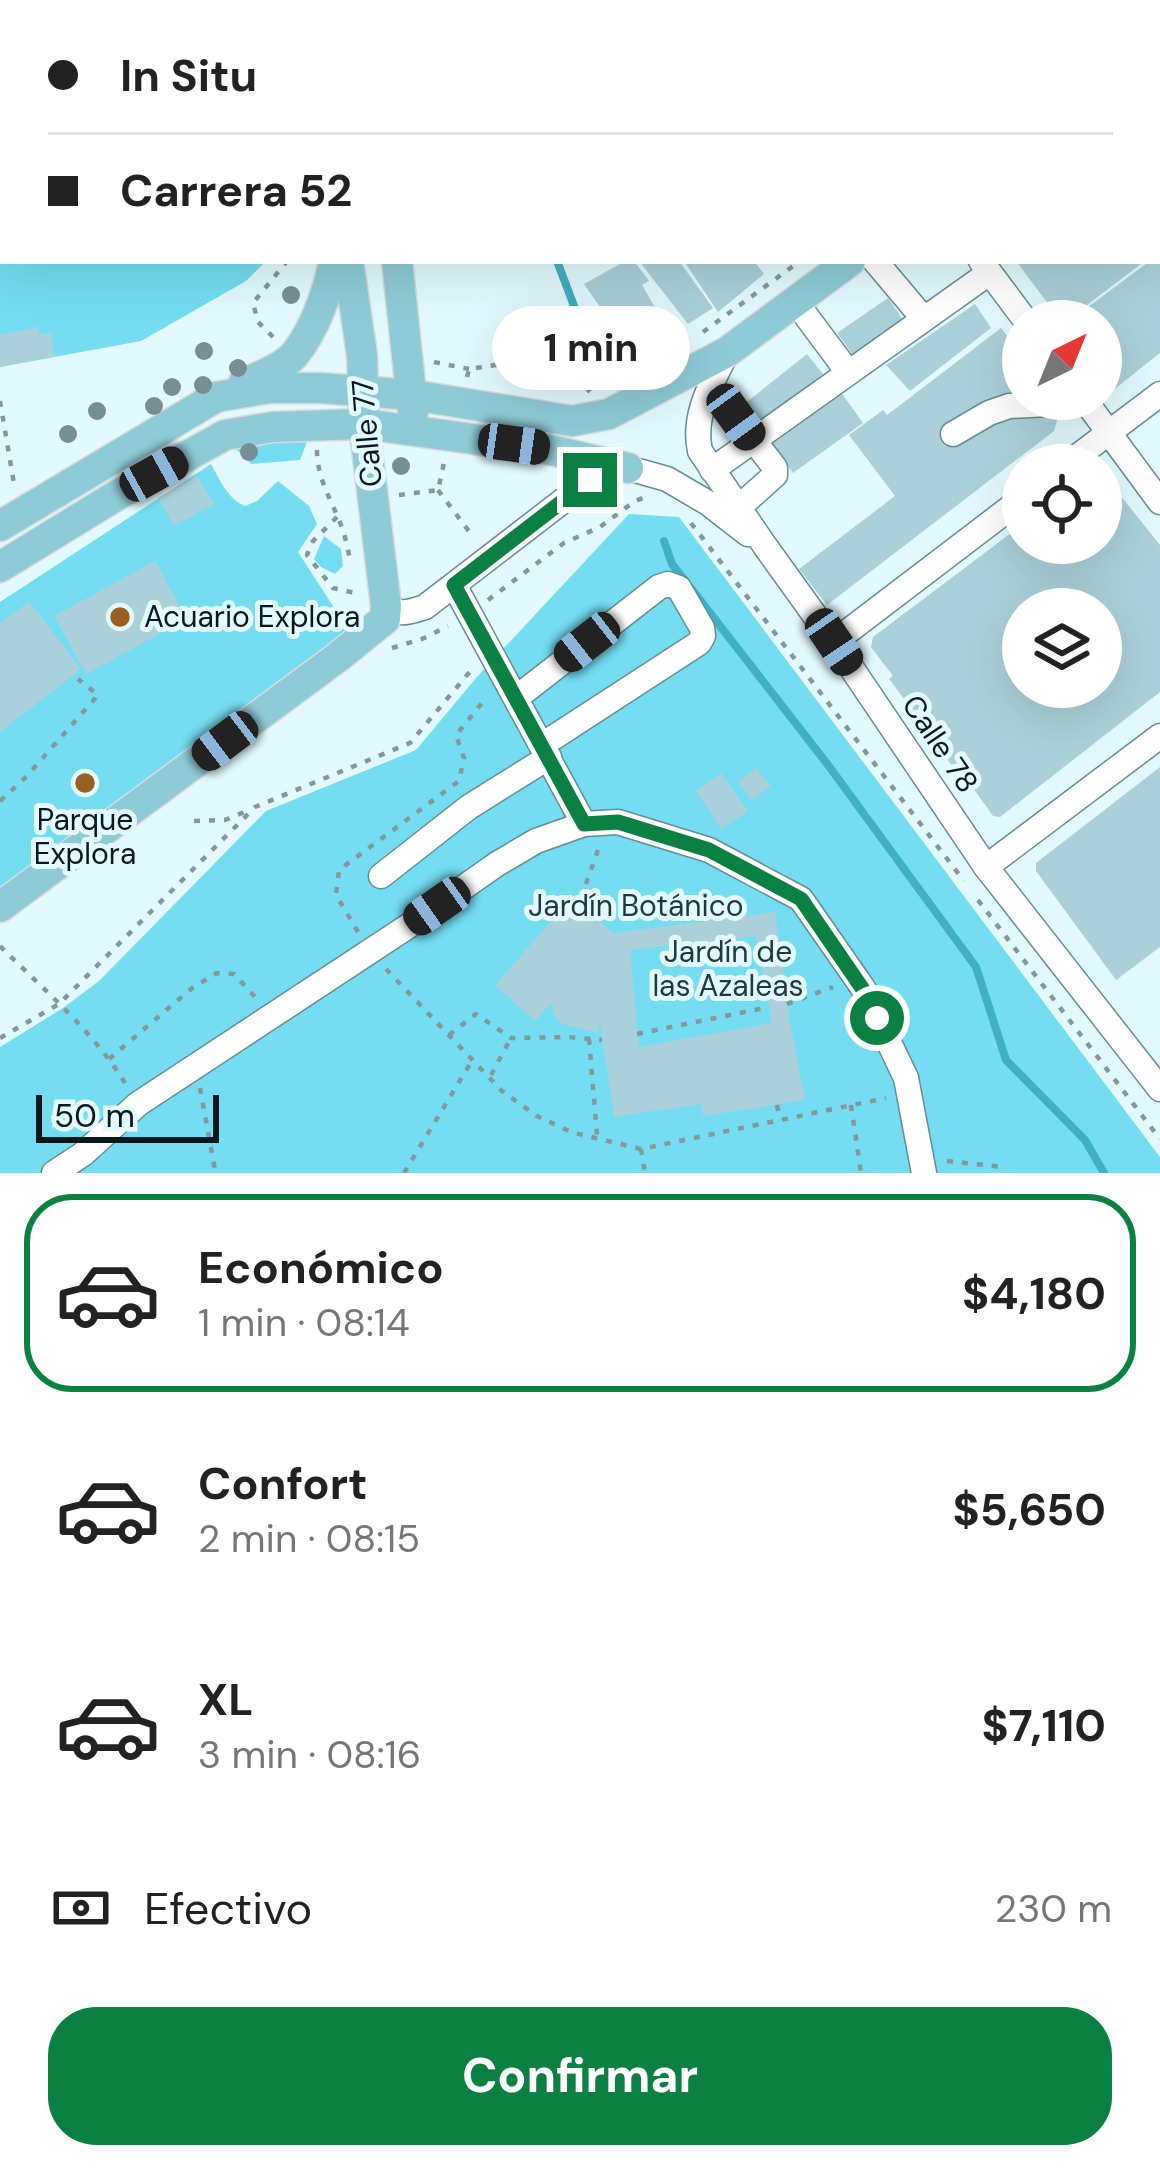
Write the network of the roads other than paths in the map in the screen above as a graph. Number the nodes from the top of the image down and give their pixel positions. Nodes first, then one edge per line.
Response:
1 (333, 264) edge
2 (348, 264) edge
3 (398, 264) edge
4 (846, 264) edge
5 (877, 264) edge
6 (985, 267) edge
7 (1010, 300) edge
8 (795, 302) junction
9 (923, 317) junction
10 (727, 352) junction
11 (848, 372) junction
12 (362, 390) junction
13 (1160, 394) edge
14 (413, 395) junction
15 (216, 397) junction
16 (1002, 409) edge
17 (736, 417) dead end
18 (1101, 420) edge
19 (364, 424) junction
20 (414, 430) junction
21 (1110, 432) junction
22 (953, 434) dead end
23 (753, 440) junction
24 (1094, 444) edge
25 (628, 468) junction
26 (712, 470) junction
27 (1160, 502) edge
28 (738, 508) junction
29 (1002, 514) edge
30 (0, 526) edge
31 (764, 546) junction
32 (0, 567) edge
33 (454, 585) junction
34 (386, 606) junction
35 (834, 642) junction
36 (511, 687) junction
37 (1160, 736) edge
38 (546, 752) junction
39 (591, 824) junction
40 (986, 867) junction
41 (381, 876) dead end
42 (0, 907) edge
43 (1160, 1089) edge
44 (924, 1166) edge
45 (54, 1173) edge

1 - 15 main road
2 - 12 main road, Calle 77
3 - 14 main road, Calle 77
4 - 8 main road
5 - 9 street
6 - 7 street
6 - 9 street
8 - 10 main road
8 - 11 street
9 - 11 street
10 - 14 main road
10 - 26 street, Calle 78
11 - 23 street
12 - 14 main road
12 - 15 main road
12 - 19 main road, Calle 77
13 - 21 street
14 - 20 main road, Calle 77
15 - 30 main road
16 - 22 street
17 - 23 street
18 - 21 street
19 - 20 main road
19 - 32 main road
19 - 34 main road, Calle 77
20 - 25 main road
21 - 24 street
21 - 27 street
23 - 26 street
23 - 28 street
25 - 31 street
25 - 33 street
26 - 28 street, Calle 78
28 - 31 street, Calle 78
29 - 35 street
31 - 35 street, Calle 78
33 - 34 street
33 - 36 street
34 - 42 main road
35 - 40 street, Calle 78
36 - 38 street
36 - 38 street
37 - 40 street
38 - 39 street
38 - 41 street
39 - 44 street
39 - 45 street
40 - 43 street, Calle 78

